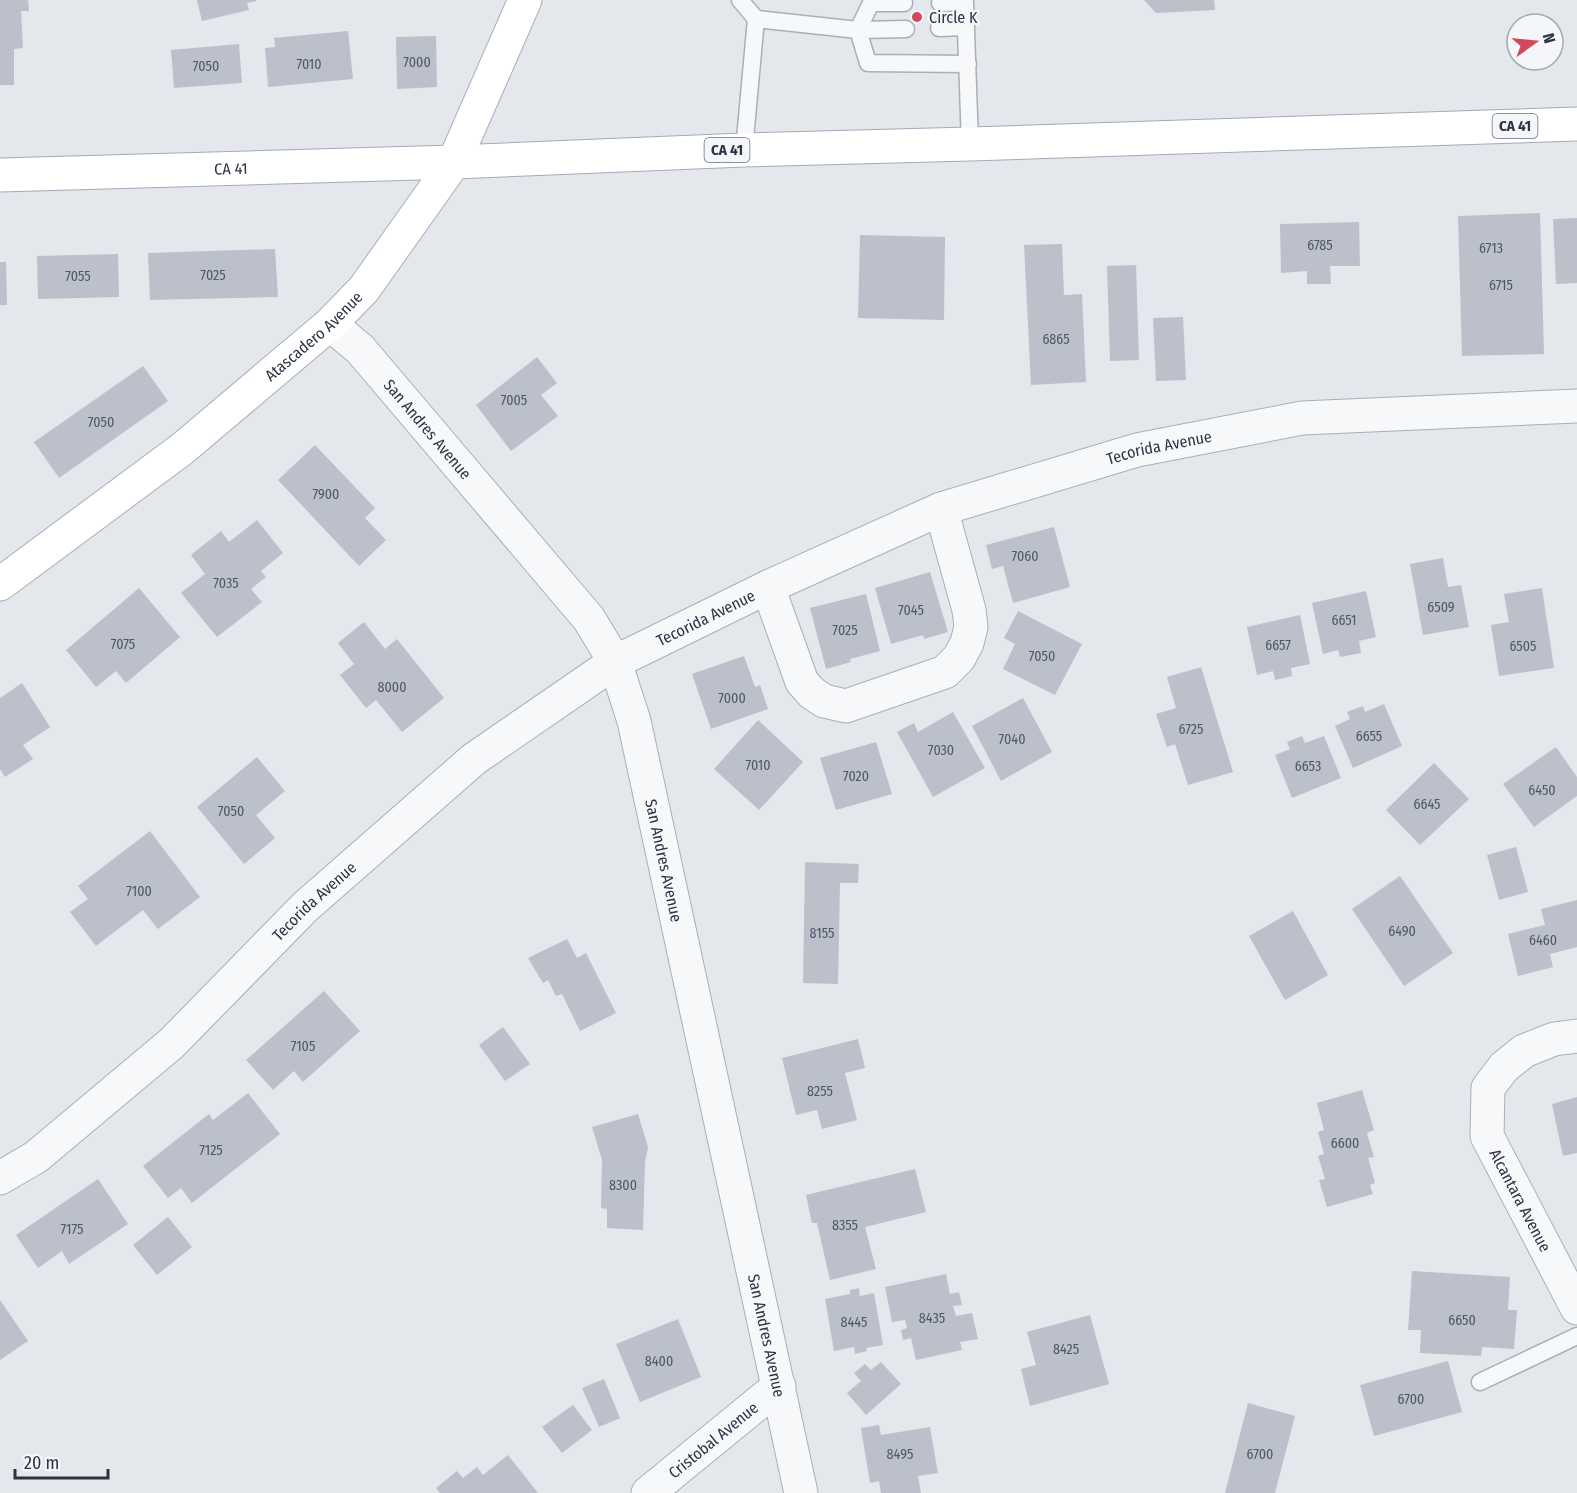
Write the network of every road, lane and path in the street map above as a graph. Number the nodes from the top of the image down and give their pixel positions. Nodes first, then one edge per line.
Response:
1 (525, 0) edge
2 (740, 0) edge
3 (904, 3) dead end
4 (940, 3) dead end
5 (756, 20) junction
6 (966, 27) junction
7 (906, 28) dead end
8 (939, 28) dead end
9 (858, 30) junction
10 (968, 64) junction
11 (1577, 124) edge
12 (970, 144) junction
13 (744, 150) junction
14 (454, 162) junction
15 (0, 175) edge
16 (330, 324) junction
17 (1577, 406) edge
18 (942, 508) junction
19 (0, 584) edge
20 (768, 587) junction
21 (615, 662) junction
22 (1577, 1036) edge
23 (0, 1178) edge
24 (1577, 1308) edge
25 (1577, 1336) edge
26 (1480, 1382) dead end
27 (779, 1386) junction
28 (648, 1493) edge
29 (801, 1493) edge

1 - 14 main road, Atascadero Avenue
2 - 5 lane
3 - 9 lane
4 - 6 lane
5 - 9 lane
5 - 13 lane
6 - 8 lane
6 - 10 lane
7 - 9 lane
9 - 10 lane
10 - 12 lane
11 - 12 main road, CA 41 / CA 41
12 - 13 main road, CA 41 / CA 41
13 - 14 main road, CA 41 / CA 41
14 - 15 main road, CA 41 / CA 41
14 - 16 main road, Atascadero Avenue
16 - 19 main road, Atascadero Avenue
16 - 21 street, San Andres Avenue
17 - 18 street, Tecorida Avenue
18 - 20 street, Tecorida Avenue
18 - 20 street
20 - 21 street, Tecorida Avenue
21 - 23 street, Tecorida Avenue
21 - 27 street, San Andres Avenue
22 - 24 street, Alcantara Avenue
25 - 26 lane
27 - 28 street, Cristobal Avenue
27 - 29 street, San Andres Avenue

